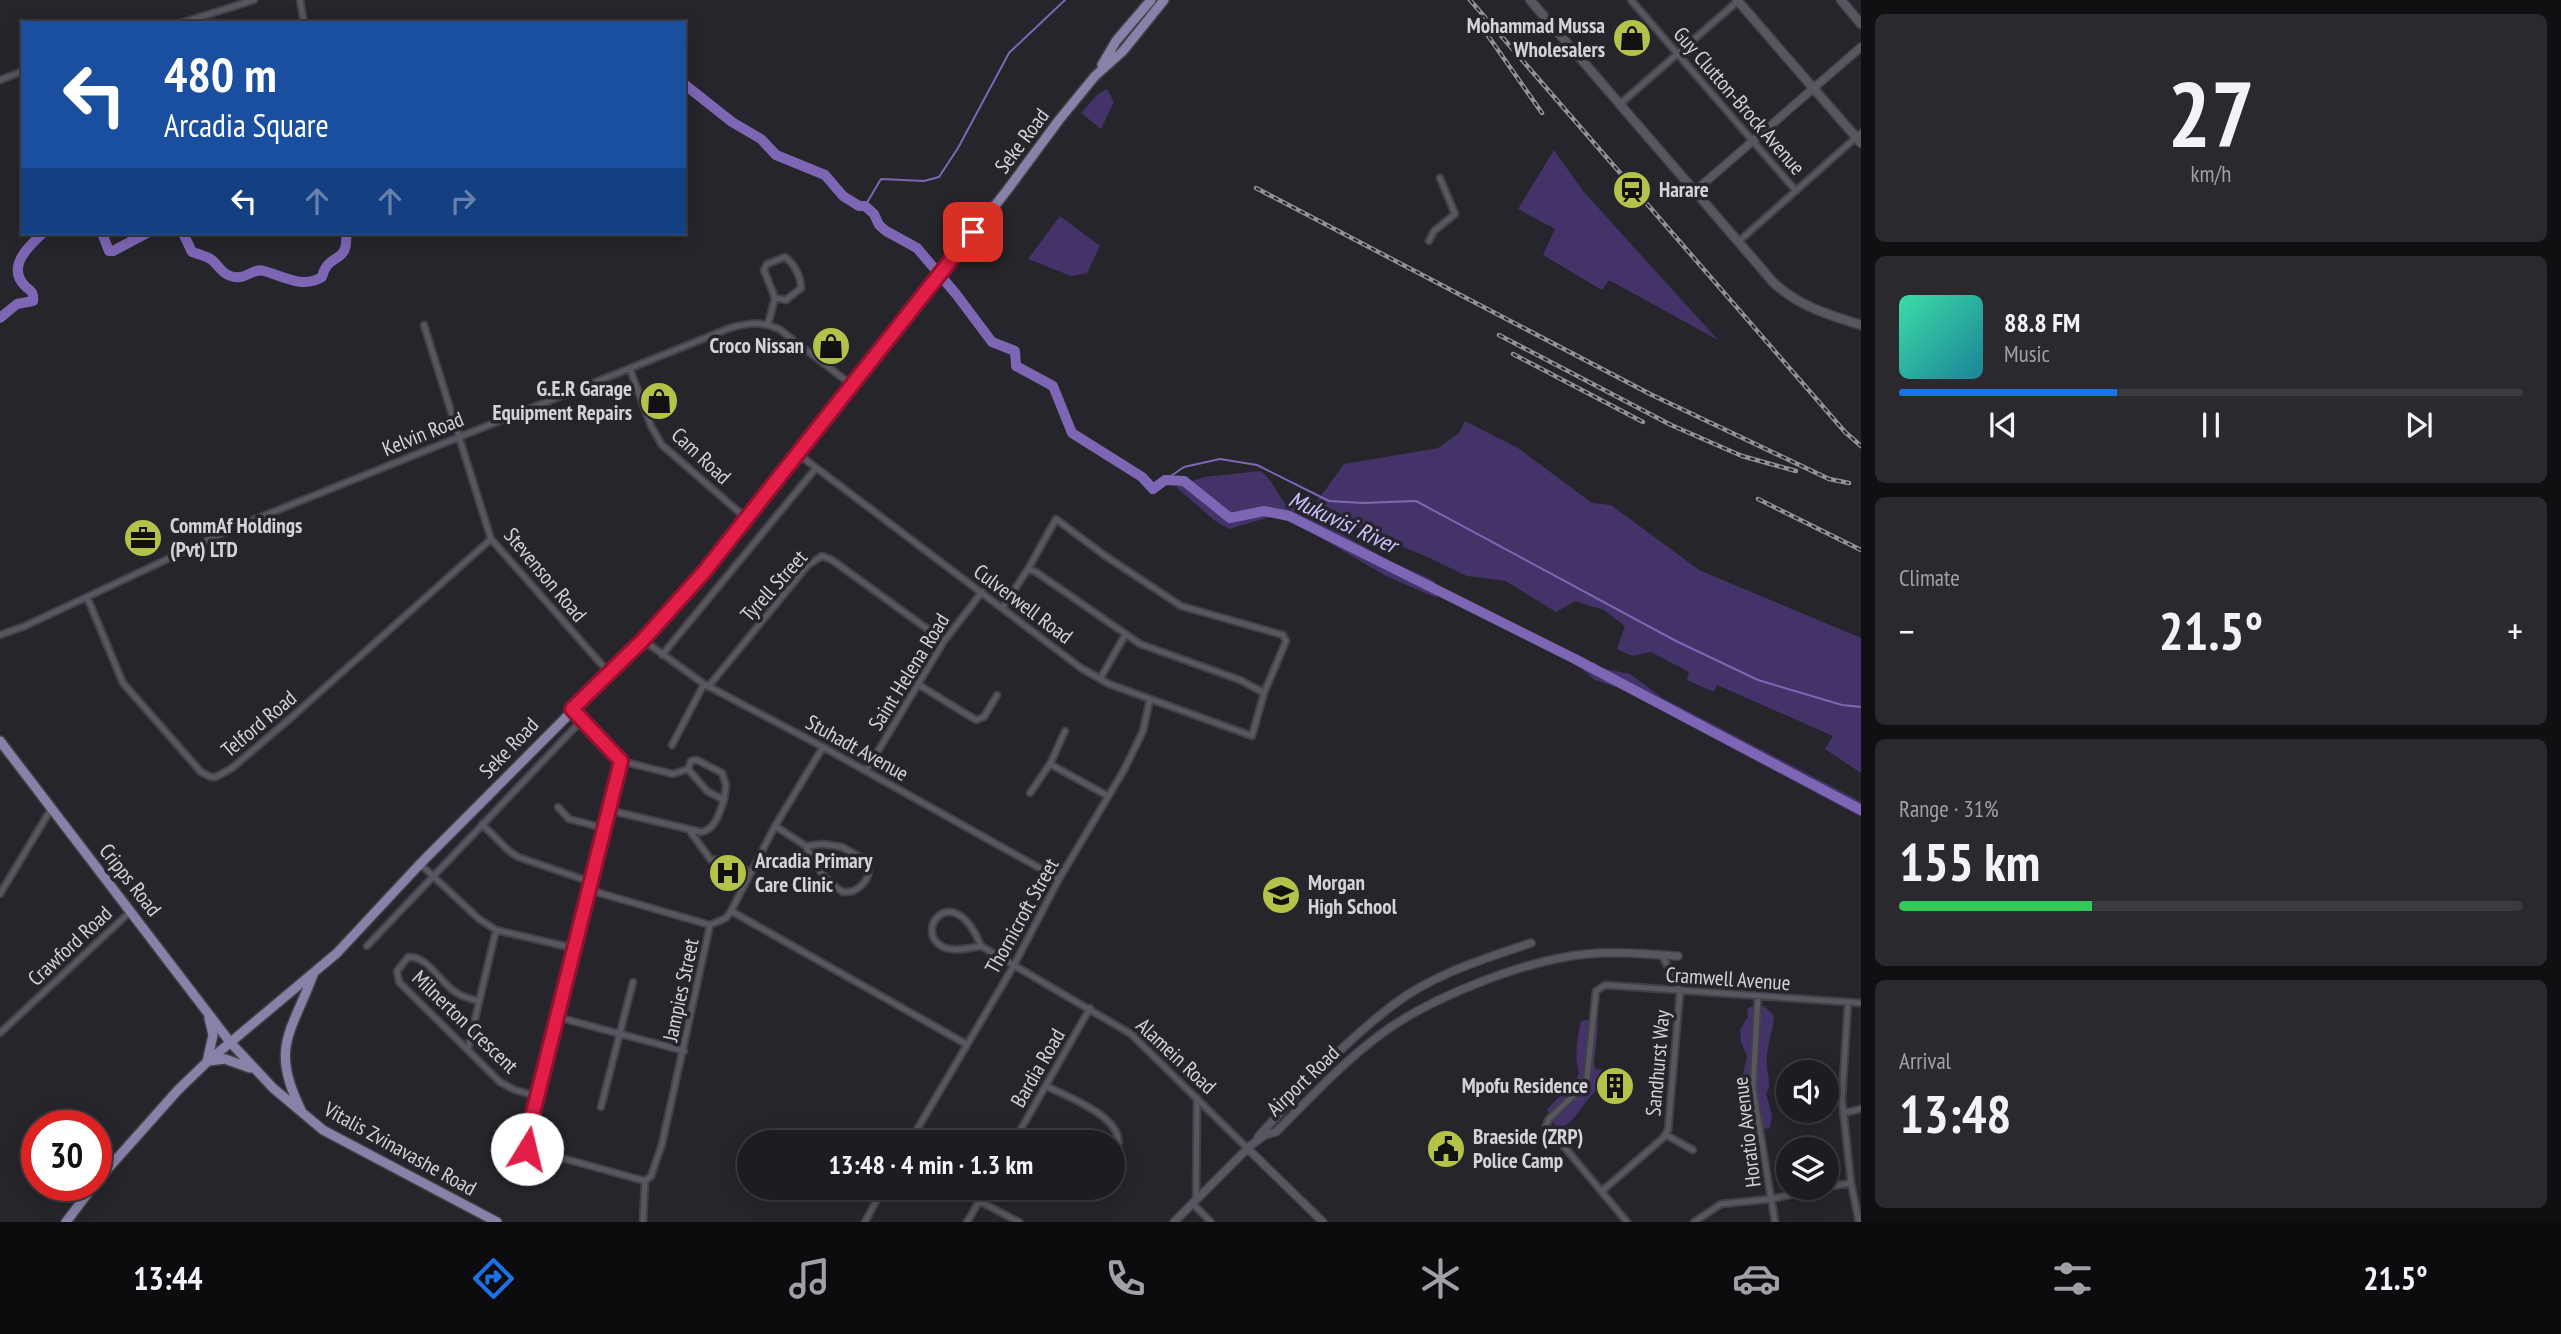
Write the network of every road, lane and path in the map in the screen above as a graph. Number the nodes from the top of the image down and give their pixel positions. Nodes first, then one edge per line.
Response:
1 (254, 0) edge
2 (300, 0) edge
3 (1151, 0) edge
4 (1164, 0) edge
5 (1530, 0) edge
6 (1631, 0) edge
7 (1738, 0) edge
8 (1841, 0) edge
9 (187, 21) edge
10 (303, 21) edge
11 (1861, 24) edge
12 (1861, 47) edge
13 (1677, 53) junction
14 (21, 72) edge
15 (1095, 76) junction
16 (0, 80) edge
17 (1813, 89) junction
18 (1620, 104) junction
19 (1859, 138) edge
20 (1753, 141) junction
21 (1440, 178) dead end
22 (1695, 191) junction
23 (1796, 191) junction
24 (1429, 241) dead end
25 (1738, 242) junction
26 (775, 298) junction
27 (768, 324) junction
28 (424, 325) dead end
29 (1861, 325) edge
30 (630, 369) junction
31 (853, 386) junction
32 (459, 436) junction
33 (798, 454) junction
34 (816, 468) junction
35 (747, 519) junction
36 (491, 539) junction
37 (1028, 569) junction
38 (982, 592) junction
39 (86, 597) junction
40 (1003, 607) junction
41 (0, 635) edge
42 (1125, 635) junction
43 (643, 640) junction
44 (944, 641) junction
45 (662, 655) junction
46 (610, 674) junction
47 (1100, 679) junction
48 (706, 685) junction
49 (919, 685) junction
50 (1264, 693) junction
51 (997, 695) dead end
52 (1150, 699) junction
53 (572, 709) junction
54 (583, 720) junction
55 (1065, 731) dead end
56 (0, 741) edge
57 (672, 745) dead end
58 (823, 747) junction
59 (621, 761) junction
60 (1050, 764) junction
61 (688, 769) junction
62 (866, 771) junction
63 (1030, 793) dead end
64 (1108, 796) junction
65 (724, 800) junction
66 (558, 807) dead end
67 (51, 809) junction
68 (608, 810) junction
69 (482, 824) junction
70 (775, 826) junction
71 (604, 828) junction
72 (689, 830) junction
73 (806, 846) junction
74 (420, 864) junction
75 (751, 873) junction
76 (432, 876) junction
77 (1059, 879) junction
78 (591, 882) junction
79 (589, 890) junction
80 (0, 894) edge
81 (131, 910) junction
82 (731, 911) junction
83 (710, 925) junction
84 (496, 930) junction
85 (1531, 943) dead end
86 (368, 946) dead end
87 (981, 946) junction
88 (573, 948) junction
89 (1662, 955) junction
90 (1678, 956) dead end
91 (1013, 967) junction
92 (314, 974) junction
93 (633, 982) dead end
94 (1680, 992) junction
95 (1758, 996) junction
96 (478, 1001) junction
97 (1848, 1002) junction
98 (1861, 1003) edge
99 (1090, 1008) junction
100 (208, 1013) junction
101 (557, 1017) junction
102 (0, 1033) edge
103 (620, 1034) junction
104 (230, 1042) junction
105 (966, 1044) junction
106 (468, 1049) junction
107 (684, 1051) junction
108 (207, 1062) junction
109 (257, 1073) junction
110 (1046, 1086) junction
111 (537, 1096) junction
112 (1197, 1098) junction
113 (601, 1107) dead end
114 (1861, 1108) edge
115 (1843, 1113) junction
116 (304, 1115) junction
117 (916, 1130) edge
118 (1021, 1130) edge
119 (1115, 1130) edge
120 (1666, 1135) junction
121 (1247, 1148) junction
122 (1693, 1150) dead end
123 (112, 1164) edge
124 (643, 1181) junction
125 (1851, 1183) junction
126 (1839, 1185) edge
127 (1602, 1191) junction
128 (1776, 1198) edge
129 (1771, 1199) junction
130 (876, 1200) edge
131 (82, 1201) edge
132 (979, 1201) joint
133 (1194, 1202) junction
134 (66, 1222) edge
135 (497, 1222) edge
136 (643, 1222) edge
137 (865, 1222) edge
138 (967, 1222) edge
139 (1019, 1222) edge
140 (1174, 1222) edge
141 (1211, 1222) edge
142 (1324, 1222) edge
143 (1627, 1222) edge
144 (1694, 1222) edge
145 (1774, 1222) edge
146 (1859, 1222) edge

1 - 9 street
2 - 10 street
3 - 15 main road, Seke Road
4 - 15 main road, Seke Road
5 - 18 main road
6 - 13 street, Guy Clutton-Brock Avenue
7 - 13 street
7 - 17 main road
8 - 11 main road
12 - 17 street
13 - 18 street
13 - 20 street, Guy Clutton-Brock Avenue
14 - 16 street
15 - 31 main road, Seke Road
17 - 19 main road
17 - 20 street
18 - 22 main road
19 - 23 street
20 - 22 street
20 - 23 street, Guy Clutton-Brock Avenue
21 - 24 street
22 - 25 main road
23 - 25 street
25 - 29 main road
26 - 26 street
26 - 27 street
27 - 30 street, Kelvin Road
27 - 31 street
28 - 32 street, Stevenson Road
30 - 32 street, Kelvin Road
30 - 35 street, Cam Road
31 - 33 main road, Seke Road
32 - 36 street, Stevenson Road
32 - 39 street, Kelvin Road
33 - 34 street, Culverwell Road
33 - 35 main road, Seke Road
34 - 38 street, Culverwell Road
34 - 45 street
35 - 43 main road, Seke Road
36 - 39 street, Telford Road
36 - 46 street, Stevenson Road
37 - 40 street
37 - 42 street
37 - 50 street
38 - 40 street, Culverwell Road
38 - 44 street, Saint Helena Road
39 - 41 street, Kelvin Road
40 - 47 street, Culverwell Road
42 - 47 street
42 - 50 street
43 - 45 street, Stuhadt Avenue
43 - 46 main road, Seke Road
44 - 48 street, Tyrell Street
44 - 49 street, Saint Helena Road
45 - 48 street, Stuhadt Avenue
46 - 53 main road, Seke Road
47 - 52 street, Culverwell Road
48 - 57 street
48 - 58 street, Stuhadt Avenue
49 - 51 street
49 - 62 street, Saint Helena Road
50 - 52 street, Culverwell Road
52 - 64 street, Thornicroft Street
53 - 54 street
53 - 74 main road, Seke Road
54 - 59 street
54 - 69 street
55 - 60 street
56 - 67 main road, Cripps Road
58 - 62 street, Stuhadt Avenue
58 - 70 street, Jampies Street
59 - 61 street
59 - 68 street
60 - 63 street
60 - 64 street
61 - 65 street
61 - 65 street
62 - 77 street, Stuhadt Avenue
64 - 77 street, Thornicroft Street
65 - 72 street
66 - 71 street
67 - 80 street
67 - 81 main road, Cripps Road
68 - 71 street
68 - 72 street
69 - 76 street
69 - 78 street
70 - 73 street
70 - 75 street, Jampies Street
71 - 78 street
72 - 75 street
73 - 73 street
74 - 76 street
74 - 92 main road, Seke Road
75 - 82 street, Jampies Street
76 - 84 street
76 - 86 street
77 - 91 street, Thornicroft Street
78 - 79 street
79 - 83 street
79 - 88 street
81 - 100 main road, Cripps Road
81 - 102 street, Crawford Road
82 - 83 street, Jampies Street
82 - 105 street
83 - 107 street, Jampies Street
84 - 88 street
84 - 96 street
85 - 121 street, Airport Road
87 - 87 street, Alamein Road
87 - 91 street, Alamein Road
88 - 101 street
89 - 90 street, Airport Road
89 - 94 street
89 - 121 street, Airport Road
91 - 99 street, Alamein Road
91 - 105 street, Thornicroft Street
92 - 104 main road, Seke Road
92 - 116 main road
93 - 103 street
94 - 95 street, Cramwell Avenue
94 - 120 street, Sandhurst Way
94 - 127 street, Cramwell Avenue
95 - 97 street, Cramwell Avenue
95 - 129 street, Horatio Avenue
96 - 106 street
96 - 106 street, Milnerton Crescent
97 - 98 street, Cramwell Avenue
97 - 115 street
99 - 110 street, Bardia Road
99 - 112 street, Alamein Road
100 - 104 main road, Cripps Road
100 - 108 main road
101 - 103 street
101 - 111 street
103 - 107 street
103 - 113 street
104 - 108 main road, Seke Road
104 - 109 main road, Vitalis Zvinavashe Road
105 - 117 street, Thornicroft Street
106 - 111 street, Milnerton Crescent
107 - 124 street, Jampies Street
108 - 109 main road
108 - 123 main road, Seke Road
109 - 116 main road, Vitalis Zvinavashe Road
110 - 118 street, Bardia Road
110 - 119 street
111 - 124 street
112 - 121 street, Alamein Road
112 - 133 street
114 - 115 street
115 - 125 street
116 - 135 main road, Vitalis Zvinavashe Road
120 - 122 street
120 - 127 street, Sandhurst Way
121 - 133 street
121 - 142 street, Alamein Road
124 - 136 street
125 - 126 street
125 - 146 street
127 - 143 street
128 - 129 street
129 - 144 street
129 - 145 street, Horatio Avenue
130 - 137 street
131 - 134 main road, Seke Road
132 - 138 street
132 - 139 street
133 - 140 street
133 - 141 street

